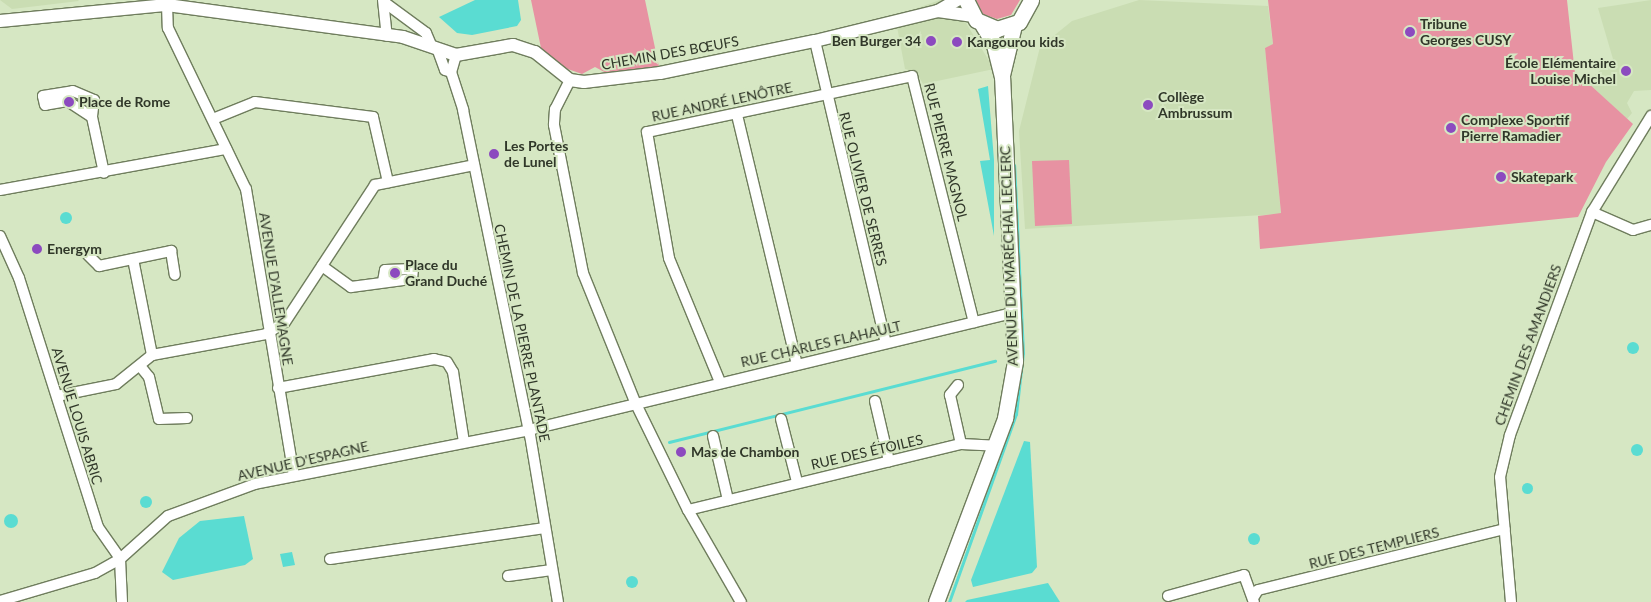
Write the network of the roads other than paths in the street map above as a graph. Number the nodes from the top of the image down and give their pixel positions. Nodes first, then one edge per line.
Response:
1 (957, 0) edge
2 (966, 0) edge
3 (384, 1) edge
4 (1032, 1) edge
5 (140, 3) edge
6 (163, 3) edge
7 (938, 11) junction
8 (0, 20) edge
9 (977, 21) junction
10 (409, 22) junction
11 (1014, 25) junction
12 (387, 36) junction
13 (403, 38) junction
14 (815, 41) junction
15 (434, 46) junction
16 (456, 55) junction
17 (451, 72) junction
18 (1002, 77) junction
19 (570, 80) junction
20 (826, 94) junction
21 (737, 114) junction
22 (92, 116) junction
23 (1651, 116) edge
24 (213, 119) junction
25 (226, 149) junction
26 (474, 165) junction
27 (104, 173) junction
28 (388, 182) junction
29 (0, 190) edge
30 (1592, 212) junction
31 (1651, 225) edge
32 (0, 236) edge
33 (88, 255) dead end
34 (133, 259) junction
35 (322, 266) junction
36 (176, 275) dead end
37 (383, 282) dead end
38 (1013, 313) junction
39 (974, 322) junction
40 (270, 330) junction
41 (886, 343) junction
42 (152, 356) junction
43 (797, 364) junction
44 (140, 366) junction
45 (720, 382) junction
46 (958, 386) dead end
47 (278, 388) junction
48 (57, 396) junction
49 (874, 401) dead end
50 (635, 402) junction
51 (187, 418) dead end
52 (781, 420) dead end
53 (529, 430) junction
54 (713, 436) dead end
55 (464, 442) junction
56 (961, 444) junction
57 (996, 446) junction
58 (889, 460) junction
59 (294, 475) junction
60 (797, 482) junction
61 (728, 500) junction
62 (688, 510) junction
63 (545, 528) junction
64 (1505, 530) junction
65 (120, 559) junction
66 (330, 559) dead end
67 (552, 570) junction
68 (508, 576) dead end
69 (1168, 596) dead end
70 (1253, 600) edge
71 (0, 601) edge
72 (122, 602) edge
73 (558, 602) edge
74 (741, 602) edge
75 (936, 602) edge
76 (1511, 602) edge

1 - 7 street, CHEMIN DES BŒUFS
2 - 9 main road, AVENUE DU MARÉCHAL LECLERC
3 - 10 street
3 - 12 street
4 - 11 main road
5 - 6 street
5 - 8 street
6 - 12 street
6 - 24 street, AVENUE D'ALLEMAGNE
7 - 9 street, CHEMIN DES BŒUFS
7 - 14 street, CHEMIN DES BŒUFS
9 - 11 main road
9 - 18 main road, AVENUE DU MARÉCHAL LECLERC
10 - 13 street
10 - 15 street
11 - 18 main road, AVENUE DU MARÉCHAL LECLERC
12 - 13 street
13 - 15 street
14 - 19 street, CHEMIN DES BŒUFS
14 - 20 street, RUE OLIVIER DE SERRES
15 - 16 street
15 - 17 street, CHEMIN DE LA PIERRE PLANTADE
16 - 17 street
16 - 19 street
17 - 26 street, CHEMIN DE LA PIERRE PLANTADE
18 - 38 main road, AVENUE DU MARÉCHAL LECLERC
19 - 50 street
20 - 21 street, RUE ANDRÉ LENÔTRE
20 - 39 street, RUE PIERRE MAGNOL
20 - 41 street, RUE OLIVIER DE SERRES
21 - 43 street
21 - 45 street, RUE ANDRÉ LENÔTRE
22 - 22 street
22 - 27 street
23 - 30 street, CHEMIN DES AMANDIERS
24 - 25 street, AVENUE D'ALLEMAGNE
24 - 28 street
25 - 27 street
25 - 40 street, AVENUE D'ALLEMAGNE
26 - 28 street
26 - 53 street, CHEMIN DE LA PIERRE PLANTADE
27 - 29 street
28 - 35 street
30 - 31 street
30 - 64 street, CHEMIN DES AMANDIERS
32 - 48 street, AVENUE LOUIS ABRIC
33 - 34 street
34 - 36 street
34 - 42 street
35 - 37 street
35 - 40 street
38 - 39 street, RUE CHARLES FLAHAULT
38 - 57 main road, AVENUE DU MARÉCHAL LECLERC
39 - 41 street, RUE CHARLES FLAHAULT
40 - 42 street
40 - 47 street, AVENUE D'ALLEMAGNE
41 - 43 street, RUE CHARLES FLAHAULT
42 - 44 street
43 - 45 street, RUE CHARLES FLAHAULT
44 - 48 street
44 - 51 street
45 - 50 street, RUE CHARLES FLAHAULT
46 - 56 street
47 - 55 street
47 - 59 street, AVENUE D'ALLEMAGNE
48 - 65 street, AVENUE LOUIS ABRIC
49 - 58 street
50 - 53 street, AVENUE D'ESPAGNE
50 - 62 street
52 - 60 street
53 - 55 street, AVENUE D'ESPAGNE
53 - 63 street, CHEMIN DE LA PIERRE PLANTADE
54 - 61 street
55 - 59 street, AVENUE D'ESPAGNE
56 - 57 street, RUE DES ÉTOILES
56 - 58 street, RUE DES ÉTOILES
57 - 75 main road, AVENUE DU MARÉCHAL LECLERC
58 - 60 street, RUE DES ÉTOILES
59 - 65 street, AVENUE D'ESPAGNE
60 - 61 street, RUE DES ÉTOILES
61 - 62 street, RUE DES ÉTOILES
62 - 74 street
63 - 66 street
63 - 67 street, CHEMIN DE LA PIERRE PLANTADE
64 - 70 street, RUE DES TEMPLIERS
64 - 76 street, CHEMIN DES AMANDIERS
65 - 71 street, AVENUE D'ESPAGNE
65 - 72 street
67 - 68 street
67 - 73 street, CHEMIN DE LA PIERRE PLANTADE
69 - 70 street

